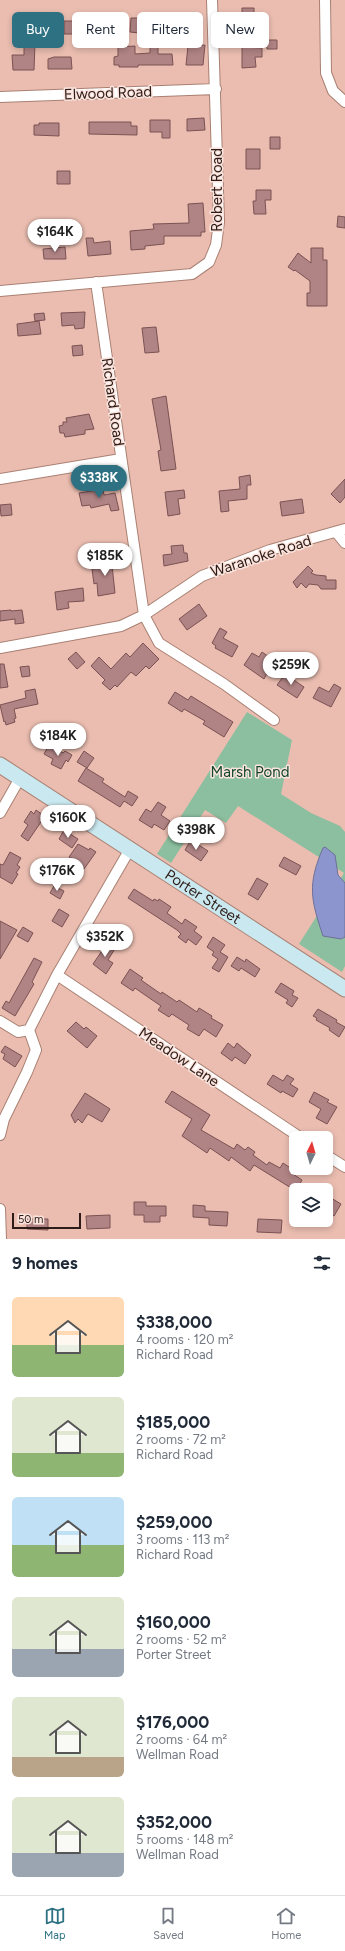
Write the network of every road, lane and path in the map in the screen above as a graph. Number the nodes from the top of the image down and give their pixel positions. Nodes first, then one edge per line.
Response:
1 (212, 0) edge
2 (325, 0) edge
3 (216, 89) junction
4 (0, 97) edge
5 (345, 102) edge
6 (96, 282) junction
7 (0, 291) edge
8 (121, 459) junction
9 (0, 479) edge
10 (340, 531) edge
11 (345, 543) edge
12 (144, 615) junction
13 (0, 648) edge
14 (274, 720) dead end
15 (0, 765) edge
16 (20, 778) junction
17 (0, 813) edge
18 (130, 849) junction
19 (57, 975) junction
20 (343, 985) edge
21 (0, 1022) edge
22 (29, 1030) junction
23 (291, 1131) edge
24 (0, 1134) edge
25 (333, 1159) edge
26 (345, 1167) edge
27 (0, 1209) edge
28 (1, 1239) edge

1 - 3 street, Robert Road
2 - 5 street
3 - 4 street, Elwood Road
3 - 6 street, Robert Road
6 - 7 street, Robert Road
6 - 8 street, Richard Road
8 - 9 street
8 - 12 street, Richard Road
10 - 11 street
10 - 12 street, Waranoke Road
12 - 13 street, Waranoke Road
12 - 14 street, Richard Road
15 - 16 street, Porter Street
16 - 17 street
16 - 18 street, Porter Street
18 - 19 street
18 - 20 street, Porter Street
19 - 22 street
19 - 23 street, Meadow Lane
21 - 22 street
22 - 24 street
25 - 26 street
27 - 28 street

